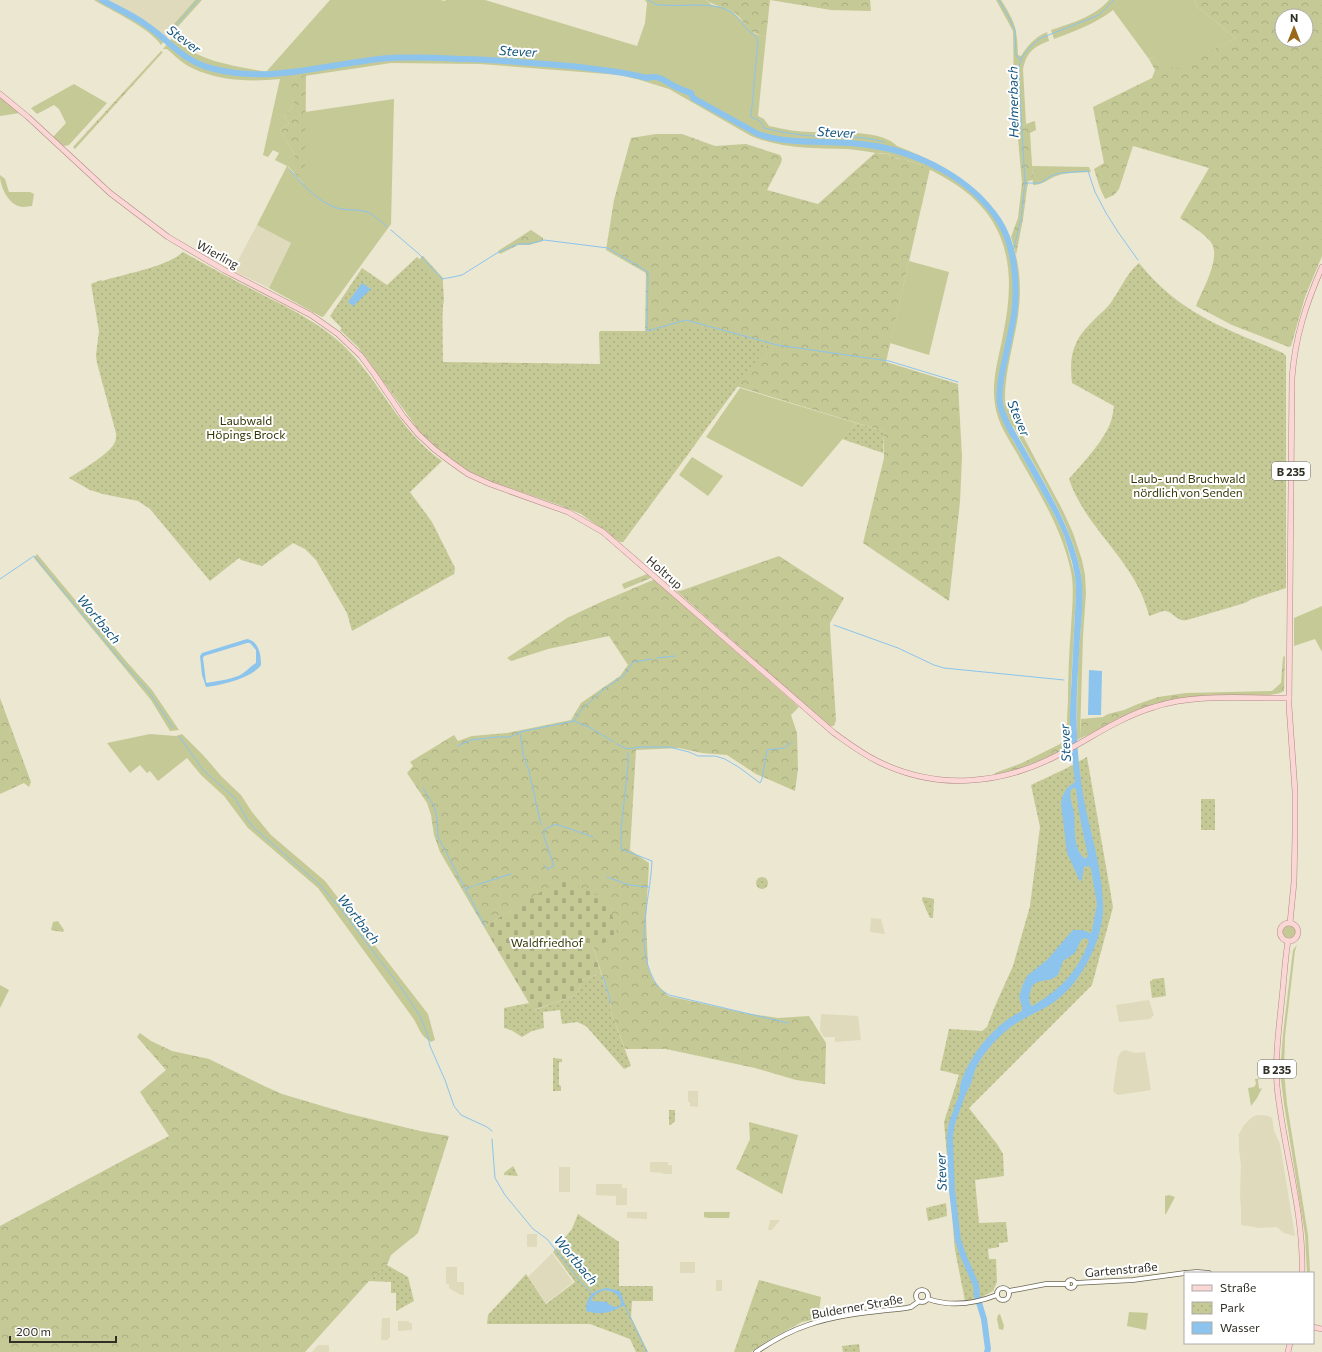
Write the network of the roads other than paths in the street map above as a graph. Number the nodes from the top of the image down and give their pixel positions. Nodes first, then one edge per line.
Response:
1 (0, 94) edge
2 (1322, 267) edge
3 (418, 434) joint
4 (1289, 698) junction
5 (1290, 923) junction
6 (1288, 941) junction
7 (1302, 1272) edge
8 (1184, 1273) edge
9 (1009, 1291) junction
10 (997, 1295) junction
11 (928, 1299) junction
12 (918, 1302) junction
13 (756, 1352) edge

1 - 3 main road, Wierling
2 - 4 main road, B 235
3 - 4 main road, Holtrup
4 - 5 main road, B 235
5 - 6 main road, B 235
5 - 6 main road, B 235
6 - 7 main road, B 235
8 - 9 street, Gartenstraße
9 - 10 street, Gartenstraße
9 - 10 street, Gartenstraße
10 - 11 street, Gartenstraße
11 - 12 street
11 - 12 street
12 - 13 street, Bulderner Straße

